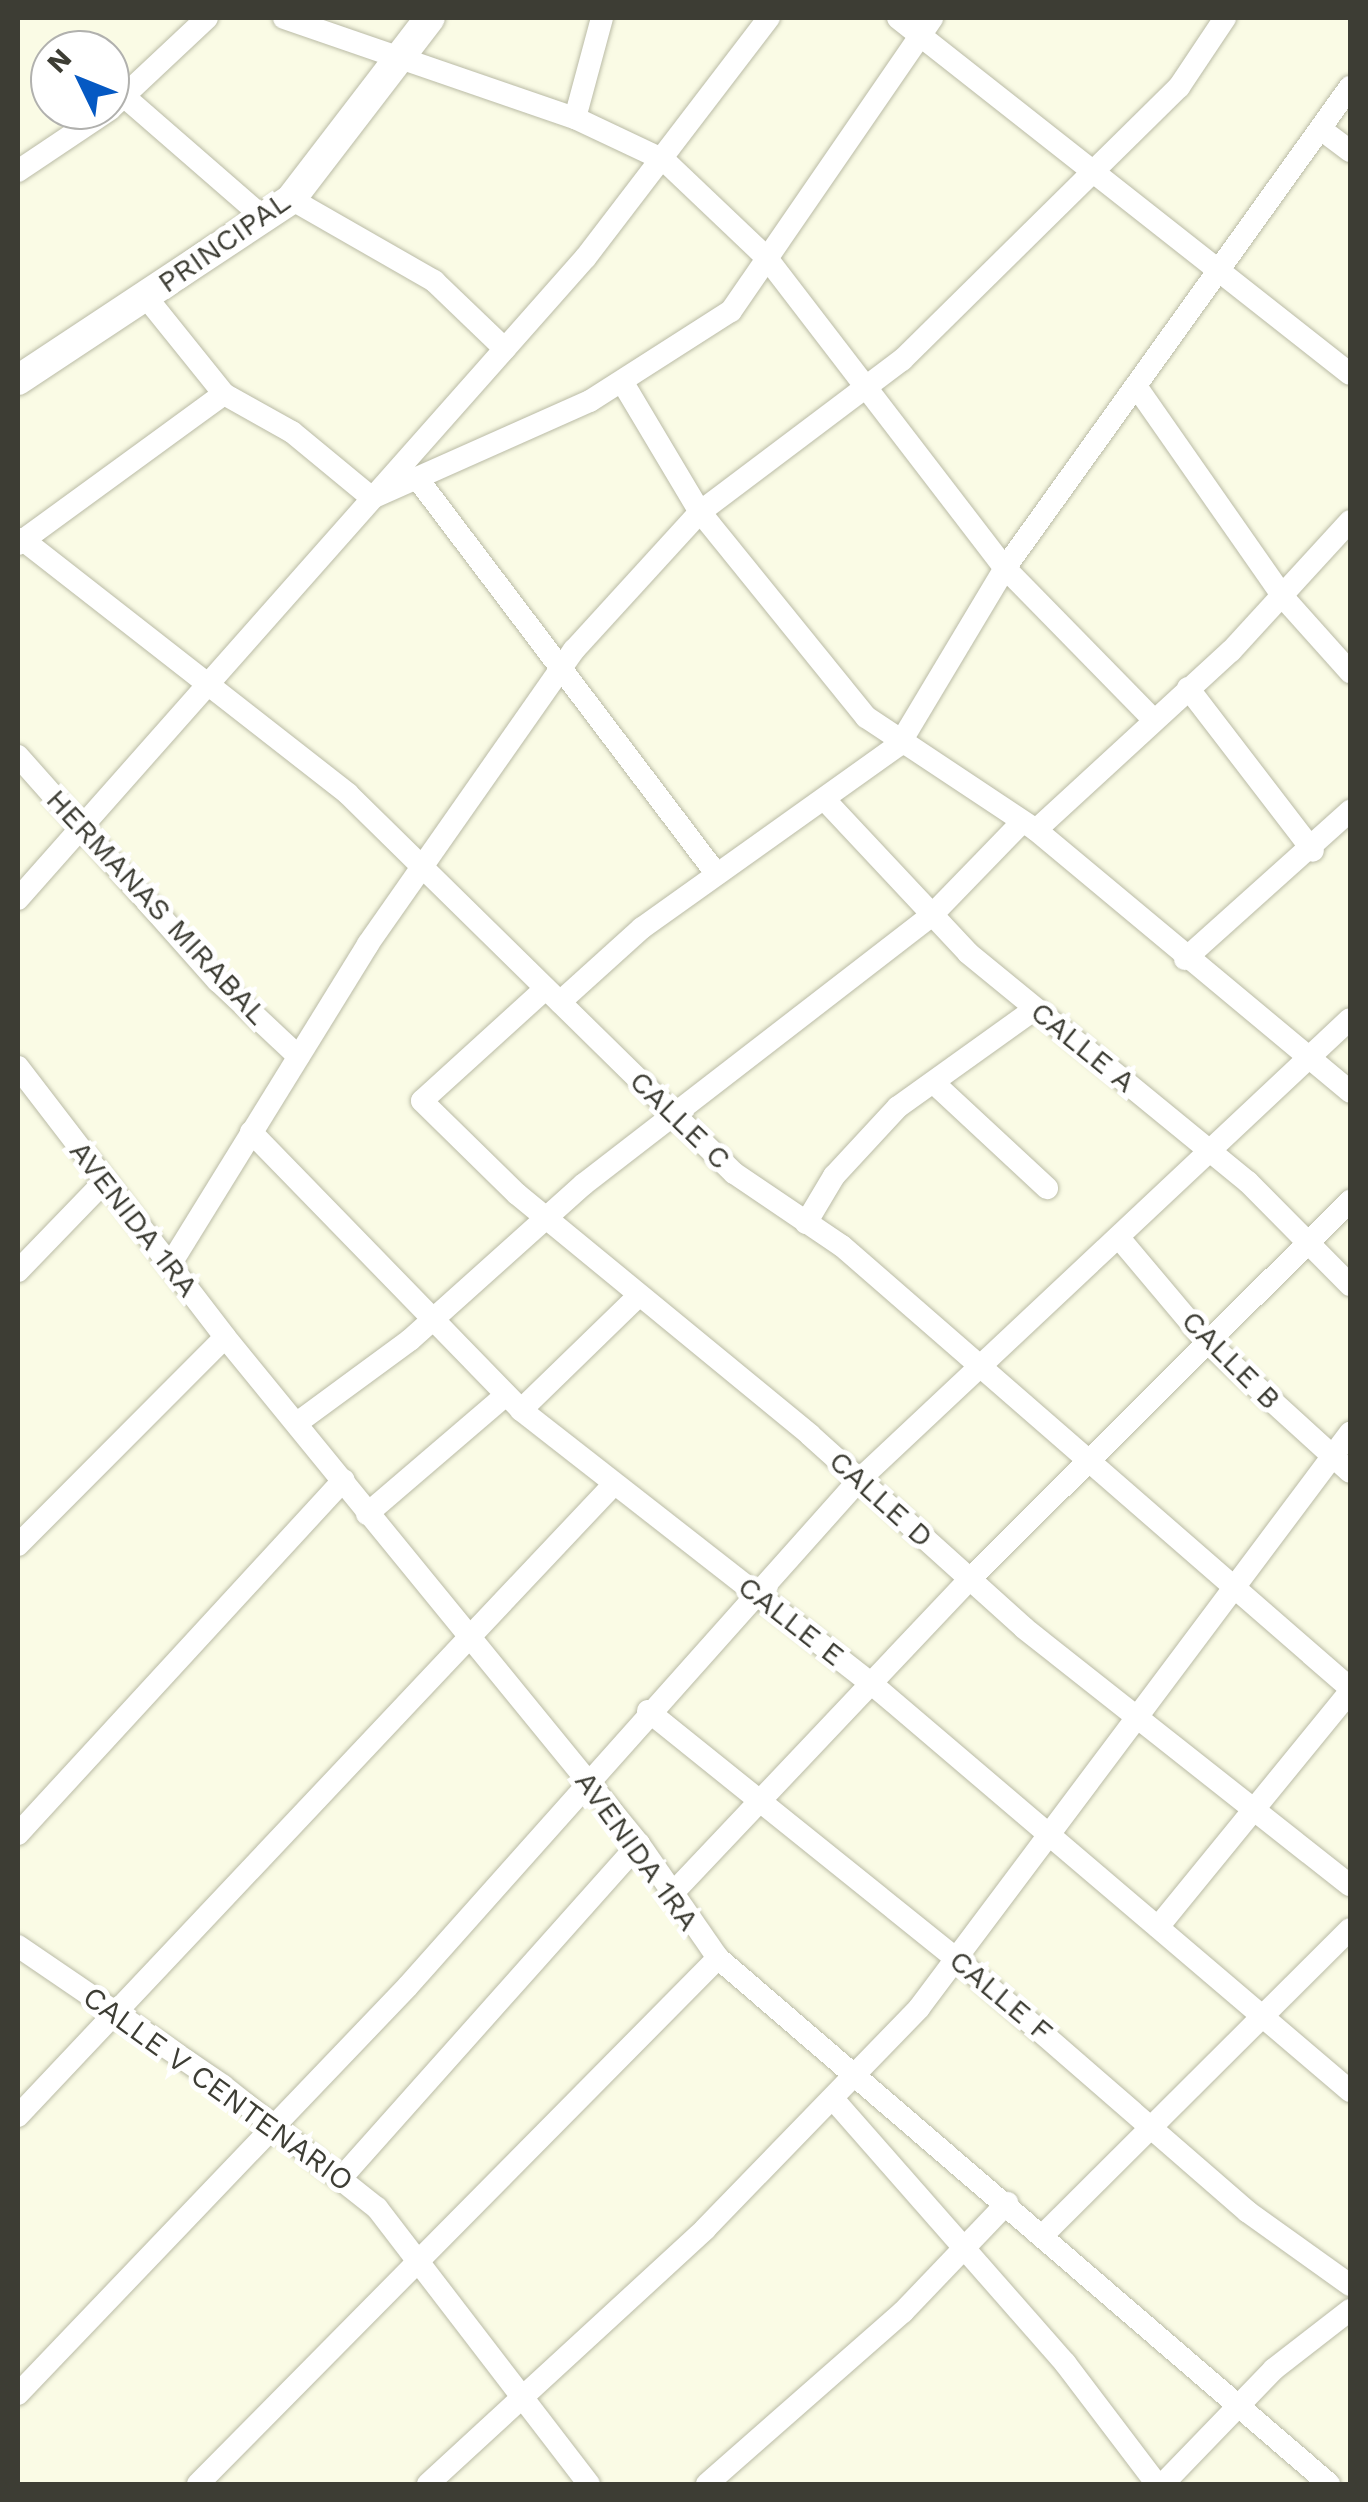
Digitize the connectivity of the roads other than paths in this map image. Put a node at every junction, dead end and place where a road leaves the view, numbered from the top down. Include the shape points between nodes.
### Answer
1 (284, 18) edge
2 (430, 18) edge
3 (602, 18) edge
4 (769, 18) edge
5 (898, 18) edge
6 (1225, 18) edge
7 (204, 19) edge
8 (928, 24) edge
9 (398, 60) junction
10 (1350, 87) edge
11 (130, 91) edge
12 (130, 117) edge
13 (575, 118) junction
14 (78, 130) edge
15 (1322, 130) junction
16 (1350, 151) edge
17 (664, 160) junction
18 (19, 168) edge
19 (1090, 170) junction
20 (291, 198) junction
21 (265, 220) junction
22 (766, 258) junction
23 (1218, 273) junction
24 (146, 296) junction
25 (504, 349) junction
26 (1350, 374) edge
27 (18, 380) edge
28 (623, 383) junction
29 (1136, 386) junction
30 (870, 391) junction
31 (224, 394) junction
32 (417, 478) junction
33 (372, 498) junction
34 (700, 512) junction
35 (1350, 521) edge
36 (20, 542) edge
37 (1004, 568) junction
38 (1283, 598) junction
39 (557, 671) junction
40 (1350, 672) edge
41 (206, 685) junction
42 (1188, 688) junction
43 (1153, 719) junction
44 (899, 745) junction
45 (18, 756) edge
46 (825, 800) junction
47 (1350, 811) edge
48 (79, 826) junction
49 (1028, 827) junction
50 (1313, 851) junction
51 (420, 865) junction
52 (716, 874) junction
53 (18, 899) edge
54 (932, 915) junction
55 (1185, 959) junction
56 (552, 995) junction
57 (1035, 1009) junction
58 (1350, 1019) edge
59 (298, 1056) junction
60 (1307, 1059) junction
61 (18, 1067) edge
62 (935, 1084) junction
63 (1350, 1092) edge
64 (676, 1117) junction
65 (251, 1132) junction
66 (1210, 1150) junction
67 (104, 1183) junction
68 (1047, 1188) dead end
69 (1350, 1201) edge
70 (546, 1218) junction
71 (806, 1223) junction
72 (1120, 1238) junction
73 (1308, 1244) junction
74 (170, 1265) junction
75 (18, 1271) edge
76 (1350, 1285) edge
77 (637, 1297) junction
78 (430, 1318) junction
79 (225, 1337) junction
80 (1205, 1340) junction
81 (976, 1366) junction
82 (513, 1402) junction
83 (298, 1423) junction
84 (1350, 1432) edge
85 (1332, 1456) junction
86 (1091, 1463) junction
87 (1350, 1472) edge
88 (344, 1480) junction
89 (858, 1480) junction
90 (612, 1486) junction
91 (367, 1514) junction
92 (18, 1544) edge
93 (971, 1578) junction
94 (1232, 1590) junction
95 (756, 1594) junction
96 (472, 1643) junction
97 (872, 1684) junction
98 (1350, 1690) edge
99 (648, 1711) junction
100 (1142, 1717) junction
101 (587, 1782) junction
102 (762, 1799) junction
103 (1262, 1811) junction
104 (18, 1834) edge
105 (1054, 1836) junction
106 (640, 1844) junction
107 (1350, 1885) edge
108 (670, 1896) junction
109 (1158, 1927) junction
110 (1350, 1929) edge
111 (18, 1946) edge
112 (718, 1958) junction
113 (958, 1960) junction
114 (1263, 2009) junction
115 (114, 2012) junction
116 (853, 2079) junction
117 (1350, 2091) edge
118 (834, 2100) junction
119 (18, 2116) edge
120 (1151, 2123) junction
121 (276, 2126) junction
122 (342, 2176) junction
123 (1007, 2203) junction
124 (1043, 2235) junction
125 (964, 2246) junction
126 (422, 2260) junction
127 (1350, 2284) edge
128 (1350, 2310) edge
129 (520, 2391) junction
130 (18, 2394) edge
131 (1238, 2408) junction
132 (720, 2480) edge
133 (198, 2484) edge
134 (428, 2484) edge
135 (588, 2484) edge
136 (1160, 2484) edge
137 (1329, 2484) edge

1 - 9 street
2 - 9 street, PRINCIPAL
3 - 13 street
4 - 17 street
5 - 8 street
6 - 19 street via 1179,87
7 - 11 street
8 - 19 street
8 - 22 street
9 - 13 street
9 - 20 street, PRINCIPAL
10 - 15 street
12 - 21 street
13 - 17 street
14 - 18 street
15 - 16 street
15 - 23 street
17 - 22 street
17 - 25 street
19 - 23 street
19 - 30 street
20 - 21 street, PRINCIPAL
20 - 25 street via 434,281
21 - 24 street, PRINCIPAL
22 - 28 street via 731,311
22 - 30 street
23 - 26 street
23 - 29 street
24 - 27 street, PRINCIPAL
24 - 31 street
25 - 33 street
28 - 32 street
28 - 34 street
29 - 37 street
29 - 38 street
30 - 34 street
30 - 37 street
31 - 33 street via 292,432
31 - 36 street
32 - 33 street
32 - 39 street
33 - 41 street
34 - 39 street
34 - 44 street via 847,697
35 - 38 street
36 - 41 street, CALLE C
37 - 43 street
37 - 44 street
38 - 40 street
38 - 42 street
39 - 51 street
39 - 52 street
41 - 48 street
41 - 51 street, CALLE C via 348,794
42 - 43 street
42 - 50 street
43 - 49 street
44 - 46 street
44 - 49 street
45 - 48 street, HERMANAS MIRABAL
46 - 52 street
46 - 54 street, CALLE A
47 - 50 street
48 - 53 street
48 - 59 street, HERMANAS MIRABAL
49 - 54 street
49 - 55 street
50 - 55 street
51 - 56 street, CALLE C
51 - 59 street
52 - 56 street
54 - 57 street, CALLE A
54 - 64 street
55 - 60 street
56 - 64 street, CALLE C
56 - 70 street, CALLE D via 422,1100
57 - 62 street
57 - 66 street, CALLE A
58 - 60 street
59 - 65 street
60 - 63 street
60 - 66 street
61 - 67 street, AVENIDA 1RA
62 - 68 street
62 - 71 street via 862,1144
64 - 70 street
64 - 71 street, CALLE C via 760,1195
65 - 74 street
65 - 78 street, CALLE E
66 - 72 street
66 - 73 street, CALLE A
67 - 74 street, AVENIDA 1RA
67 - 75 street
69 - 73 street
70 - 77 street, CALLE D
70 - 78 street
71 - 81 street, CALLE C
72 - 80 street, CALLE B
72 - 81 street
73 - 76 street, CALLE A
73 - 80 street
74 - 79 street, AVENIDA 1RA
77 - 82 street
77 - 89 street, CALLE D
78 - 82 street, CALLE E
78 - 83 street
79 - 83 street, AVENIDA 1RA
79 - 92 street
80 - 85 street, CALLE B
80 - 86 street
81 - 86 street, CALLE C
81 - 89 street
82 - 90 street, CALLE E
82 - 91 street
83 - 88 street, AVENIDA 1RA
84 - 85 street
85 - 87 street, CALLE B
85 - 94 street
86 - 93 street
86 - 94 street, CALLE C
88 - 91 street, AVENIDA 1RA
88 - 104 street
89 - 93 street, CALLE D
89 - 95 street
90 - 95 street, CALLE E
90 - 96 street
91 - 96 street, AVENIDA 1RA
93 - 97 street
93 - 100 street, CALLE D
94 - 98 street, CALLE C
94 - 100 street
95 - 97 street, CALLE E
95 - 99 street
96 - 101 street, AVENIDA 1RA
96 - 115 street
97 - 102 street
97 - 105 street, CALLE E
98 - 103 street
99 - 101 street
99 - 102 street, CALLE F
100 - 103 street, CALLE D
100 - 105 street
101 - 106 street, AVENIDA 1RA
101 - 121 street
102 - 108 street
102 - 113 street, CALLE F
103 - 107 street, CALLE D
103 - 109 street
105 - 109 street, CALLE E
105 - 113 street
106 - 108 street, AVENIDA 1RA
106 - 122 street
108 - 112 street, AVENIDA 1RA
109 - 114 street, CALLE E
110 - 114 street
111 - 115 street, CALLE V CENTENARIO
112 - 116 street, AVENIDA 1RA
112 - 126 street
113 - 116 street
113 - 120 street, CALLE F
114 - 117 street, CALLE E
114 - 120 street
115 - 119 street
115 - 121 street, CALLE V CENTENARIO
116 - 118 street
116 - 123 street, AVENIDA 1RA
118 - 125 street
118 - 129 street
120 - 124 street
120 - 127 street, CALLE F via 1248,2212
121 - 122 street, CALLE V CENTENARIO
121 - 130 street
122 - 126 street, CALLE V CENTENARIO
123 - 124 street, AVENIDA 1RA
123 - 125 street
124 - 131 street, AVENIDA 1RA
125 - 132 street
125 - 136 street
126 - 129 street, CALLE V CENTENARIO
126 - 133 street
128 - 131 street
129 - 134 street
129 - 135 street, CALLE V CENTENARIO
131 - 136 street
131 - 137 street, AVENIDA 1RA

